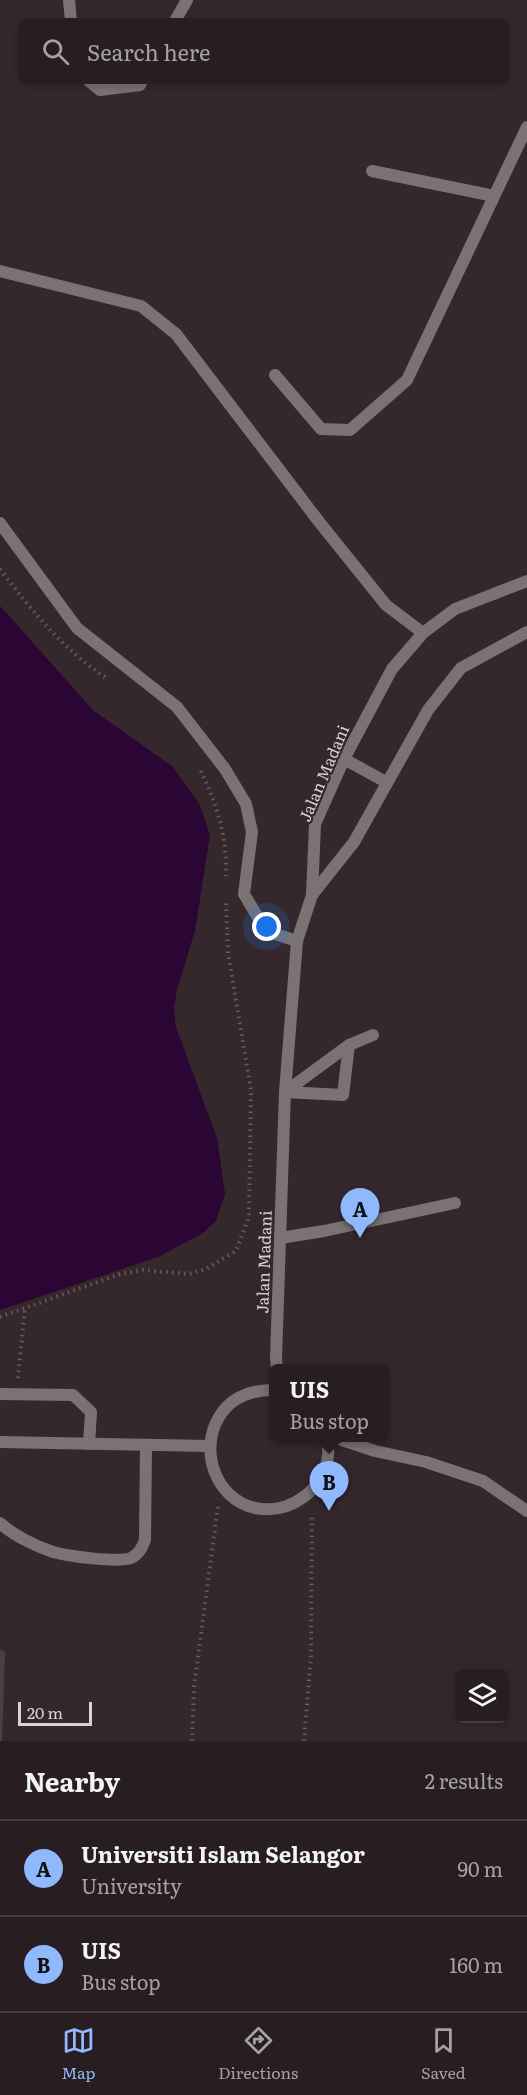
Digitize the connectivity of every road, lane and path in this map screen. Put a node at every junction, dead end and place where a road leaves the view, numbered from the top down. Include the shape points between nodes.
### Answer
1 (69, 0) edge
2 (187, 0) edge
3 (72, 18) edge
4 (177, 18) edge
5 (93, 84) edge
6 (140, 84) edge
7 (527, 127) edge
8 (372, 171) dead end
9 (494, 196) junction
10 (0, 271) edge
11 (275, 375) dead end
12 (0, 523) edge
13 (0, 569) edge
14 (527, 580) edge
15 (527, 632) edge
16 (423, 633) junction
17 (111, 680) dead end
18 (344, 759) junction
19 (200, 768) dead end
20 (386, 782) junction
21 (226, 884) dead end
22 (225, 893) dead end
23 (312, 895) junction
24 (297, 941) junction
25 (373, 1035) dead end
26 (349, 1045) junction
27 (285, 1092) junction
28 (455, 1203) dead end
29 (280, 1238) junction
30 (25, 1309) junction
31 (0, 1317) edge
32 (277, 1364) edge
33 (269, 1390) edge
34 (0, 1394) edge
35 (17, 1394) junction
36 (327, 1442) edge
37 (350, 1442) edge
38 (0, 1443) edge
39 (89, 1444) junction
40 (146, 1445) junction
41 (209, 1446) junction
42 (221, 1485) junction
43 (312, 1492) junction
44 (527, 1511) edge
45 (0, 1523) edge
46 (192, 1741) edge
47 (304, 1741) edge

1 - 3 street
2 - 4 street
5 - 6 street via 100,90
7 - 9 street
8 - 9 street
9 - 11 street via 406,380 350,430 321,429
10 - 16 street via 141,306 176,334 379,596
12 - 24 street via 77,628 177,707 225,769 246,804 252,832 244,894 266,931
13 - 17 path via 63,645
14 - 16 street, Jalan Madani via 455,609
15 - 20 street via 461,668 428,710
16 - 18 street, Jalan Madani via 392,669
18 - 20 street
18 - 23 street, Jalan Madani via 315,824
19 - 21 path via 225,839
20 - 23 street via 354,842
22 - 30 path via 228,953 251,1089 249,1217 237,1251 206,1269 188,1274 143,1270 120,1274
23 - 24 street, Jalan Madani
24 - 27 street, Jalan Madani
25 - 26 street
26 - 27 street
26 - 27 street via 343,1095
27 - 29 street, Jalan Madani
28 - 29 street
29 - 32 street, Jalan Madani
30 - 31 path
30 - 35 path
33 - 41 street via 240,1396 224,1408
34 - 35 street
35 - 39 street via 74,1395 92,1412
36 - 43 street via 323,1474
37 - 44 street via 483,1481
38 - 39 street
39 - 40 street
40 - 41 street
40 - 45 street via 145,1540 132,1557 117,1561 53,1552 9,1532
41 - 42 street via 212,1466
42 - 43 street via 236,1499 255,1508 275,1509
42 - 46 path via 195,1687
43 - 47 path via 311,1656

